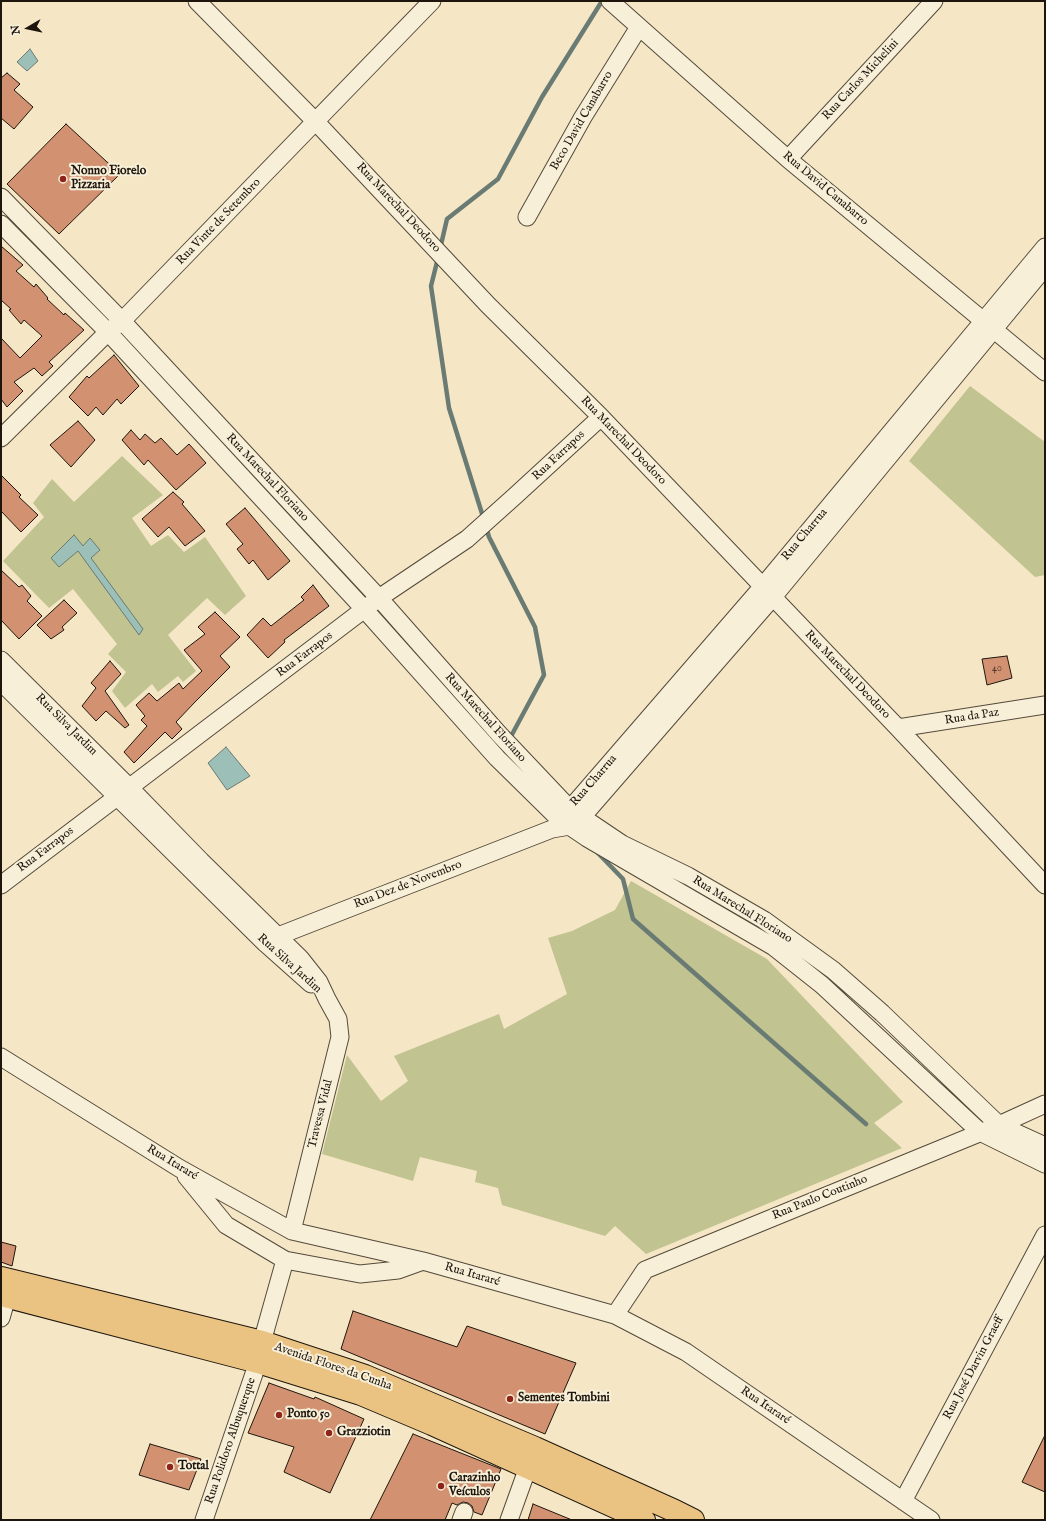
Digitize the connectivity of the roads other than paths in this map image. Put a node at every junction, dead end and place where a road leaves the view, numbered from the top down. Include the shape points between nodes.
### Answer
1 (197, 1) edge
2 (432, 1) edge
3 (610, 1) edge
4 (934, 1) edge
5 (638, 27) junction
6 (316, 122) junction
7 (788, 159) junction
8 (2, 201) edge
9 (527, 217) dead end
10 (1, 224) edge
11 (1045, 247) edge
12 (1045, 267) edge
13 (122, 321) junction
14 (989, 325) junction
15 (108, 332) junction
16 (1045, 372) edge
17 (601, 417) junction
18 (1, 438) edge
19 (248, 456) junction
20 (235, 469) junction
21 (308, 522) junction
22 (295, 534) junction
23 (768, 592) junction
24 (379, 598) junction
25 (365, 610) junction
26 (5, 671) edge
27 (1045, 705) edge
28 (898, 728) junction
29 (123, 792) junction
30 (566, 820) junction
31 (1, 885) edge
32 (1045, 885) edge
33 (271, 939) junction
34 (833, 970) junction
35 (822, 985) junction
36 (328, 999) joint
37 (1, 1057) edge
38 (1045, 1104) edge
39 (999, 1125) junction
40 (980, 1132) junction
41 (1045, 1146) edge
42 (1045, 1164) edge
43 (179, 1168) junction
44 (292, 1231) junction
45 (1045, 1235) edge
46 (285, 1260) junction
47 (423, 1261) junction
48 (3, 1290) edge
49 (615, 1316) junction
50 (1, 1318) edge
51 (260, 1352) junction
52 (532, 1458) junction
53 (903, 1501) junction
54 (680, 1517) edge
55 (204, 1520) edge
56 (509, 1520) edge
57 (644, 1520) edge
58 (931, 1520) edge

1 - 6 street, Rua Marechal Deodoro
2 - 6 street, Rua Vinte de Setembro
3 - 5 street, Rua David Canabarro
4 - 7 street, Rua Carlos Michelini
5 - 7 street, Rua David Canabarro
5 - 9 street, Beco David Canabarro via 583,117
6 - 13 street, Rua Vinte de Setembro
6 - 17 street, Rua Marechal Deodoro via 488,305
7 - 14 street, Rua David Canabarro
8 - 13 street, Rua Marechal Floriano
10 - 15 street, Rua Marechal Floriano
11 - 14 street, Rua Charrua
12 - 14 street, Rua Charrua
13 - 15 street, Rua Vinte de Setembro
13 - 19 street, Rua Marechal Floriano
14 - 16 street, Rua David Canabarro
14 - 23 street, Rua Charrua
15 - 18 street, Rua Vinte de Setembro
15 - 20 street, Rua Marechal Floriano
17 - 23 street, Rua Marechal Deodoro
17 - 24 street, Rua Farrapos via 466,539
19 - 20 street
19 - 21 street, Rua Marechal Floriano
20 - 22 street, Rua Marechal Floriano
21 - 22 street
21 - 24 street, Rua Marechal Floriano
22 - 25 street, Rua Marechal Floriano
23 - 28 street, Rua Marechal Deodoro
23 - 30 street, Rua Charrua
24 - 25 street, Rua Farrapos
24 - 30 street, Rua Marechal Floriano via 499,734
25 - 29 street, Rua Farrapos
25 - 30 street, Rua Marechal Floriano via 497,758 523,785
26 - 29 street, Rua Silva Jardim
27 - 28 street, Rua da Paz
28 - 32 street, Rua Marechal Deodoro
29 - 31 street, Rua Farrapos
29 - 33 street, Rua Silva Jardim
30 - 33 street, Rua Dez de Novembro
30 - 34 street, Rua Marechal Floriano via 688,876 764,920
30 - 35 street, Rua Marechal Floriano via 593,842 774,948
33 - 36 street, Rua Silva Jardim
34 - 35 street
34 - 39 street, Rua Marechal Floriano via 882,1013
35 - 40 street, Rua Marechal Floriano
36 - 44 street, Travessa Vidal via 338,1019 340,1037
37 - 43 street, Rua Itararé
38 - 39 street, Rua Paulo Coutinho
39 - 40 street, Rua Paulo Coutinho
39 - 41 street, Rua Marechal Floriano
40 - 42 street, Rua Marechal Floriano
40 - 49 street, Rua Paulo Coutinho via 645,1270
43 - 44 street, Rua Itararé
43 - 46 street via 226,1225
44 - 47 street, Rua Itararé
45 - 53 street, Rua José Darvin Graeff
46 - 47 street via 360,1274 398,1270
46 - 51 street
47 - 49 street, Rua Itararé
48 - 50 street
48 - 51 main road, Avenida Flores da Cunha
49 - 53 street, Rua Itararé via 686,1352
51 - 52 main road, Avenida Flores da Cunha via 360,1394
51 - 55 street, Rua Polidoro Albuquerque
52 - 54 main road, Avenida Flores da Cunha
52 - 56 street
52 - 57 main road, Avenida Flores da Cunha
53 - 58 street, Rua Itararé

